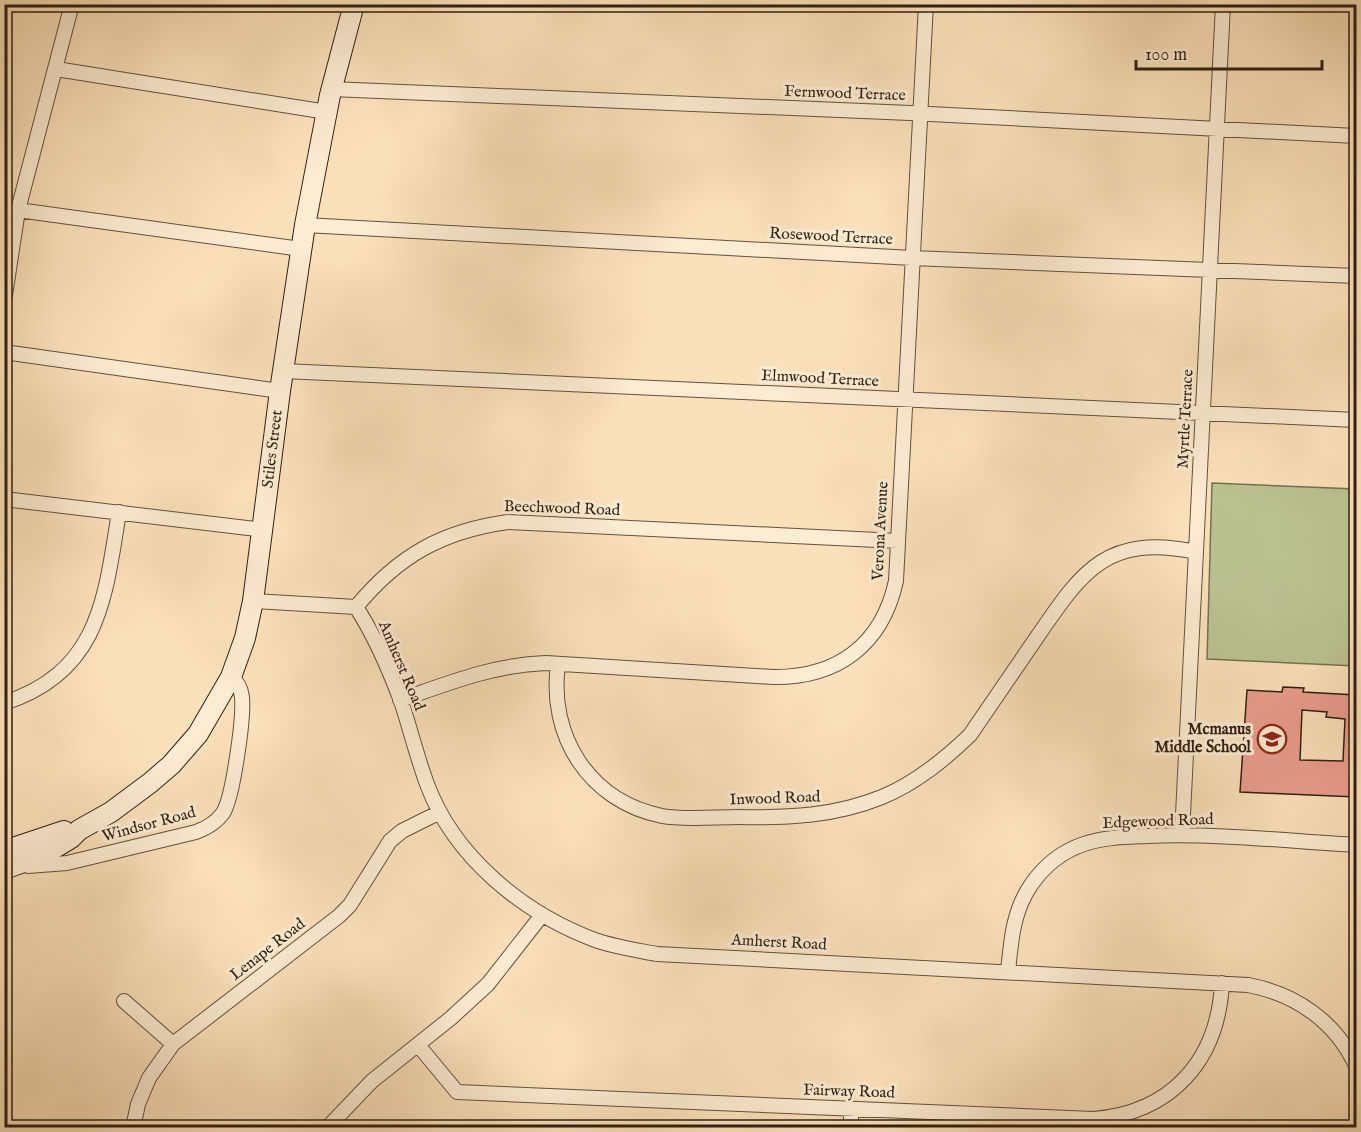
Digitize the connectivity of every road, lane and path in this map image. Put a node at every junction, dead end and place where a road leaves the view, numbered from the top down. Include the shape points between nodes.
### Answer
1 (72, 4) edge
2 (354, 4) edge
3 (926, 4) edge
4 (1222, 4) edge
5 (56, 69) junction
6 (332, 90) junction
7 (327, 112) junction
8 (920, 113) junction
9 (1216, 129) junction
10 (1356, 136) edge
11 (18, 210) junction
12 (305, 225) junction
13 (301, 249) junction
14 (912, 258) junction
15 (1209, 270) junction
16 (1356, 276) edge
17 (4, 302) edge
18 (4, 352) edge
19 (283, 371) junction
20 (280, 391) junction
21 (905, 400) junction
22 (1203, 413) junction
23 (1356, 420) edge
24 (4, 499) edge
25 (119, 512) junction
26 (264, 530) junction
27 (897, 542) junction
28 (1196, 552) junction
29 (253, 601) junction
30 (356, 607) junction
31 (558, 664) junction
32 (231, 677) junction
33 (400, 700) junction
34 (4, 703) edge
35 (440, 812) junction
36 (1182, 835) junction
37 (1356, 845) edge
38 (6, 862) edge
39 (542, 915) junction
40 (1008, 972) junction
41 (1222, 983) junction
42 (124, 1001) dead end
43 (174, 1044) junction
44 (418, 1045) junction
45 (1356, 1066) edge
46 (851, 1109) junction
47 (133, 1128) edge
48 (327, 1128) edge
49 (851, 1128) edge

1 - 5 street
2 - 6 main road, Stiles Street
3 - 8 street, Verona Avenue
4 - 9 street, Myrtle Terrace
5 - 7 street
5 - 11 street
6 - 7 main road, Stiles Street
6 - 8 street, Fernwood Terrace
7 - 12 main road, Stiles Street
8 - 9 street, Fernwood Terrace
8 - 14 street, Verona Avenue
9 - 10 street, Fernwood Terrace
9 - 15 street, Myrtle Terrace
11 - 13 street
11 - 17 street
12 - 13 main road, Stiles Street
12 - 14 street, Rosewood Terrace
13 - 19 main road, Stiles Street
14 - 15 street, Rosewood Terrace
14 - 21 street, Verona Avenue
15 - 16 street, Rosewood Terrace
15 - 22 street, Myrtle Terrace
18 - 20 street
19 - 20 main road, Stiles Street
19 - 21 street, Elmwood Terrace
20 - 26 main road, Stiles Street
21 - 22 street, Elmwood Terrace
21 - 27 street, Verona Avenue
22 - 23 street, Elmwood Terrace
22 - 28 street, Myrtle Terrace
24 - 25 street
25 - 26 street
25 - 34 street via 104,599 85,643 54,678
26 - 29 main road, Stiles Street
27 - 30 street, Beechwood Road via 508,522 464,530 424,548 387,573
27 - 31 street, Verona Avenue via 893,592 879,625 856,652 825,670 772,677
28 - 31 street, Inwood Road via 1144,547 1122,552 1091,569 1067,593 970,735 951,753 907,785 831,813 780,818 664,816 624,802 591,777 568,743 557,704
28 - 36 street, Myrtle Terrace
29 - 30 street
29 - 32 main road, Stiles Street
30 - 33 street, Amherst Road via 370,629
31 - 33 street, Verona Avenue via 518,664 483,671
32 - 38 main road, Stiles Street via 198,734 171,765 131,799 79,830 67,830
32 - 38 street, Windsor Road via 239,686 242,706 232,787 218,819 196,832 67,863
33 - 35 street, Amherst Road via 427,785
35 - 39 street, Amherst Road via 468,852 495,881
35 - 43 street, Lenape Road via 390,841 339,916
36 - 37 street, Edgewood Road
36 - 40 street, Edgewood Road via 1095,841 1054,860 1037,876 1019,905
39 - 40 street, Amherst Road via 597,941 657,954
39 - 44 street via 488,984
40 - 41 street, Amherst Road
41 - 45 street, Amherst Road via 1263,988 1304,1005 1337,1035
41 - 46 street, Fairway Road via 1214,1031 1202,1057 1164,1097 1139,1110 1093,1119
42 - 43 street
43 - 47 street, Lenape Road via 149,1078
44 - 46 street, Fairway Road via 456,1092
44 - 48 street via 372,1081
46 - 49 street

